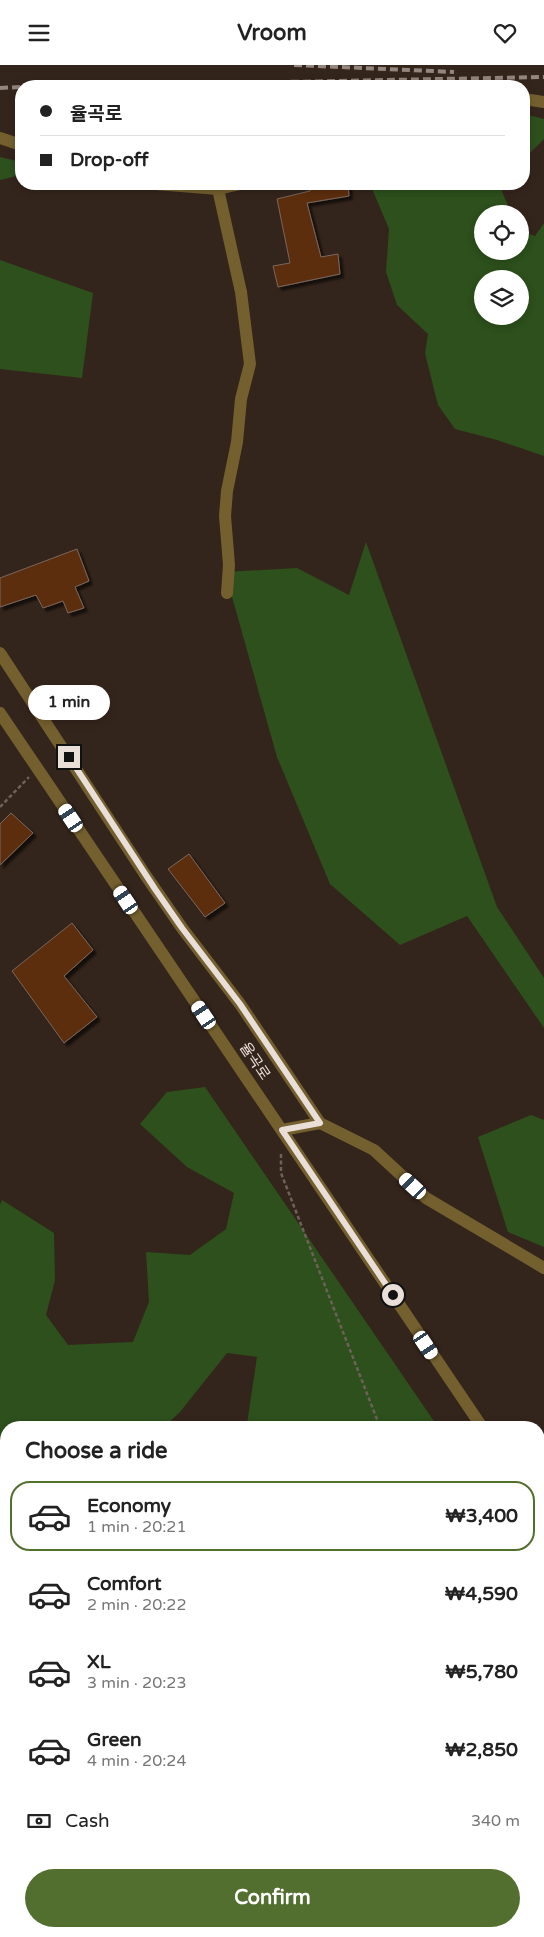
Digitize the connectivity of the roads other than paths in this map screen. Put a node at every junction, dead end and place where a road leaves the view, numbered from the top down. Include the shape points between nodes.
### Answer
1 (530, 100) edge
2 (544, 102) edge
3 (0, 137) edge
4 (15, 143) edge
5 (218, 190) edge
6 (228, 593) dead end
7 (0, 653) edge
8 (0, 713) edge
9 (320, 1123) junction
10 (282, 1130) junction
11 (544, 1269) edge
12 (478, 1421) edge

1 - 2 street
3 - 4 street
5 - 6 street via 241,292 250,365 241,399 237,442 227,491
7 - 9 street via 146,876 240,1004
8 - 10 street, 율곡로
9 - 10 street
9 - 11 street via 374,1150 426,1198
10 - 12 street, 율곡로

